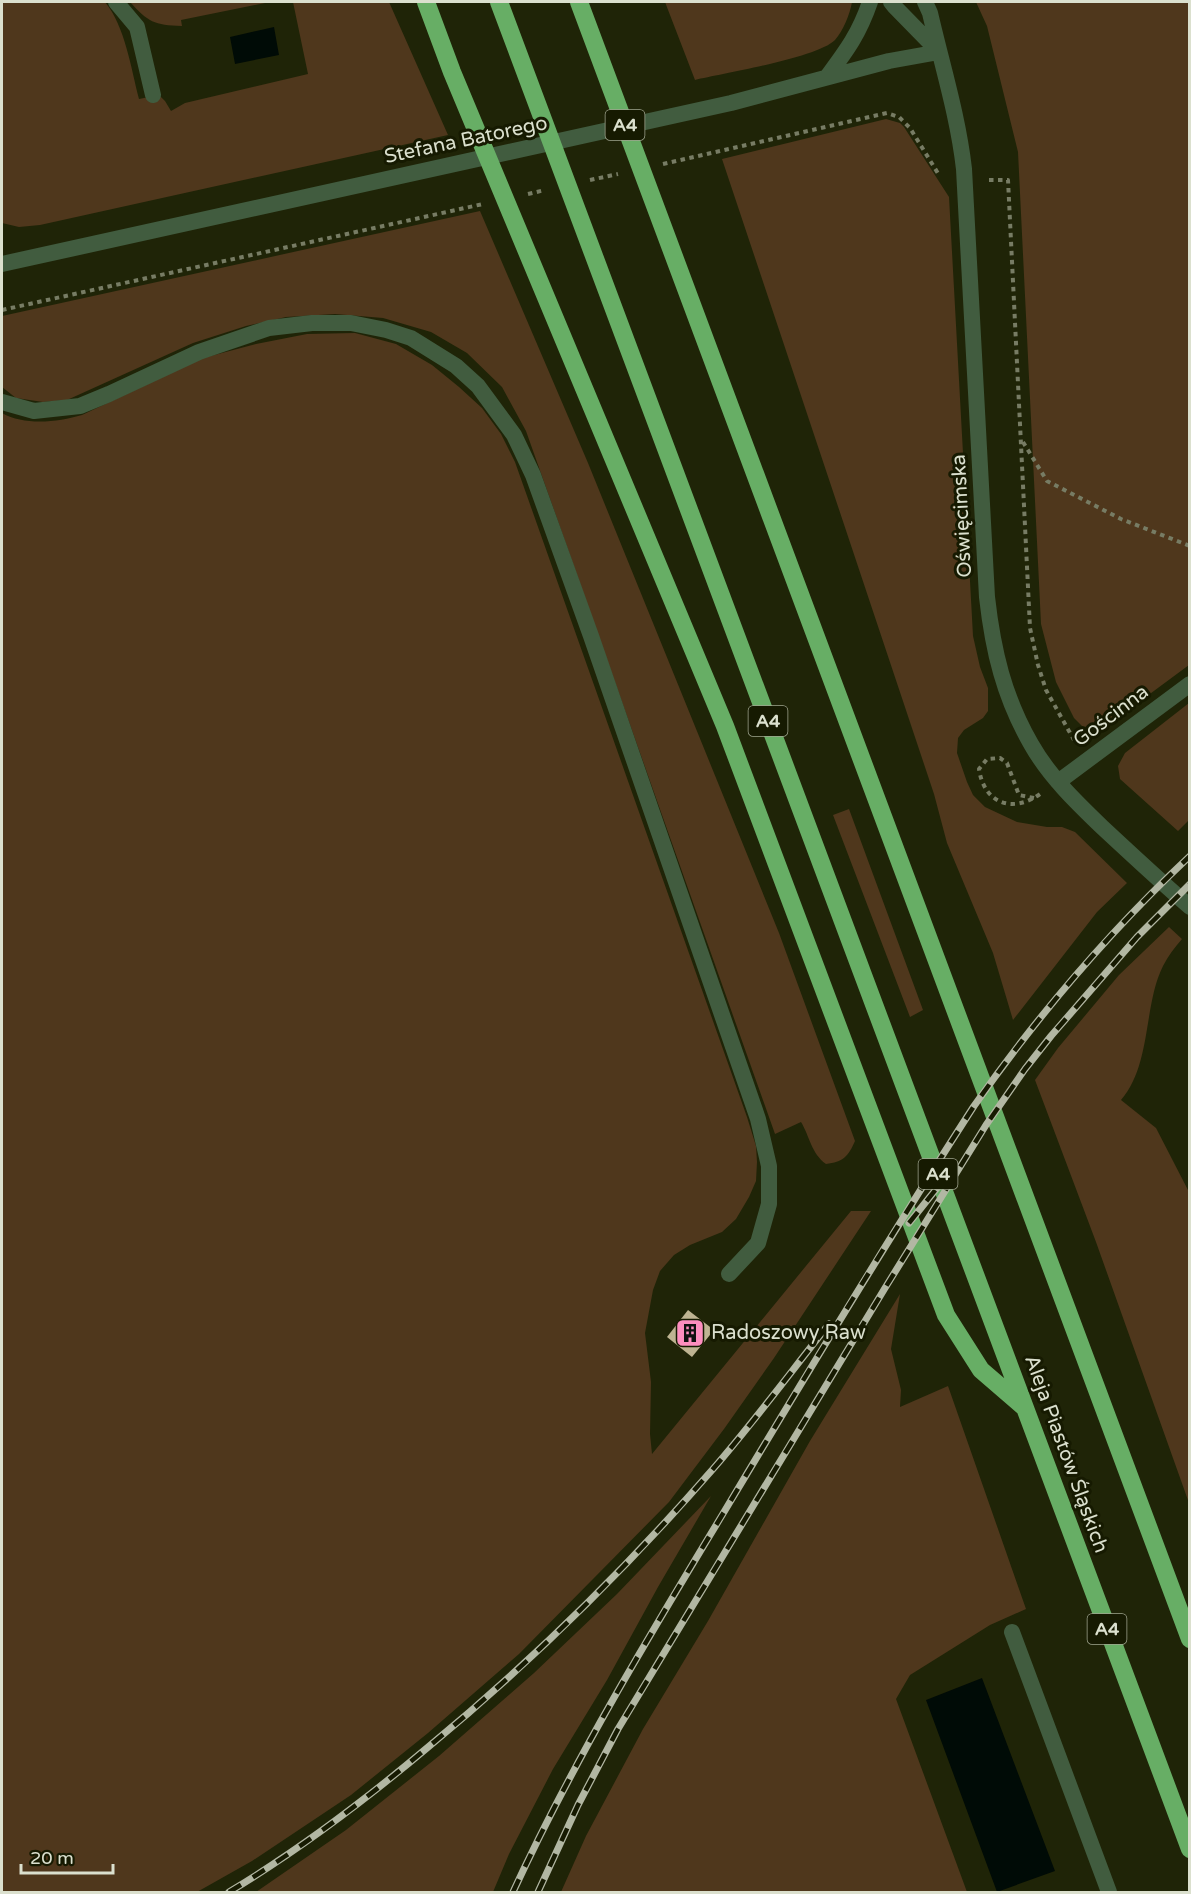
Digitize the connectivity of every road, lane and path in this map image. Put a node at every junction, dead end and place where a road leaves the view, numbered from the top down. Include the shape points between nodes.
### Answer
1 (116, 2) edge
2 (426, 2) edge
3 (498, 2) edge
4 (579, 2) edge
5 (870, 2) edge
6 (891, 2) edge
7 (925, 2) edge
8 (939, 52) junction
9 (827, 77) junction
10 (153, 95) dead end
11 (982, 180) dead end
12 (2, 264) edge
13 (2, 402) edge
14 (1021, 440) junction
15 (1190, 546) edge
16 (1190, 684) edge
17 (1086, 762) junction
18 (1058, 782) junction
19 (1034, 798) junction
20 (1190, 907) edge
21 (729, 1274) dead end
22 (1025, 1408) junction
23 (1012, 1632) dead end
24 (1190, 1639) edge
25 (1190, 1849) edge
26 (1109, 1893) edge

1 - 10 street via 137,27
2 - 22 highway via 725,726 946,1315 981,1370
3 - 22 highway, Aleja Piastów Śląskich / A4
4 - 24 highway, A4
5 - 9 street via 854,40
6 - 8 street
7 - 8 street, Oświęcimska
8 - 9 street, Stefana Batorego
8 - 18 street, Oświęcimska via 958,124 964,169 992,638 1000,674 1019,722
9 - 12 street, Stefana Batorego via 731,103
11 - 14 path via 1008,180
13 - 21 street via 34,411 80,406 199,352 269,328 312,323 351,323 411,338 456,366 478,386 513,435 532,475 758,1119 769,1166 769,1204 758,1243
14 - 15 path via 1047,482 1121,519
14 - 17 path via 1030,628 1046,690
16 - 17 street, Gościnna
17 - 18 street, Gościnna
18 - 19 path
18 - 20 street, Oświęcimska
19 - 19 path via 1004,804 980,781 979,769 987,759 1000,758 1007,763 1019,795
22 - 25 highway, Aleja Piastów Śląskich / A4
23 - 26 street

